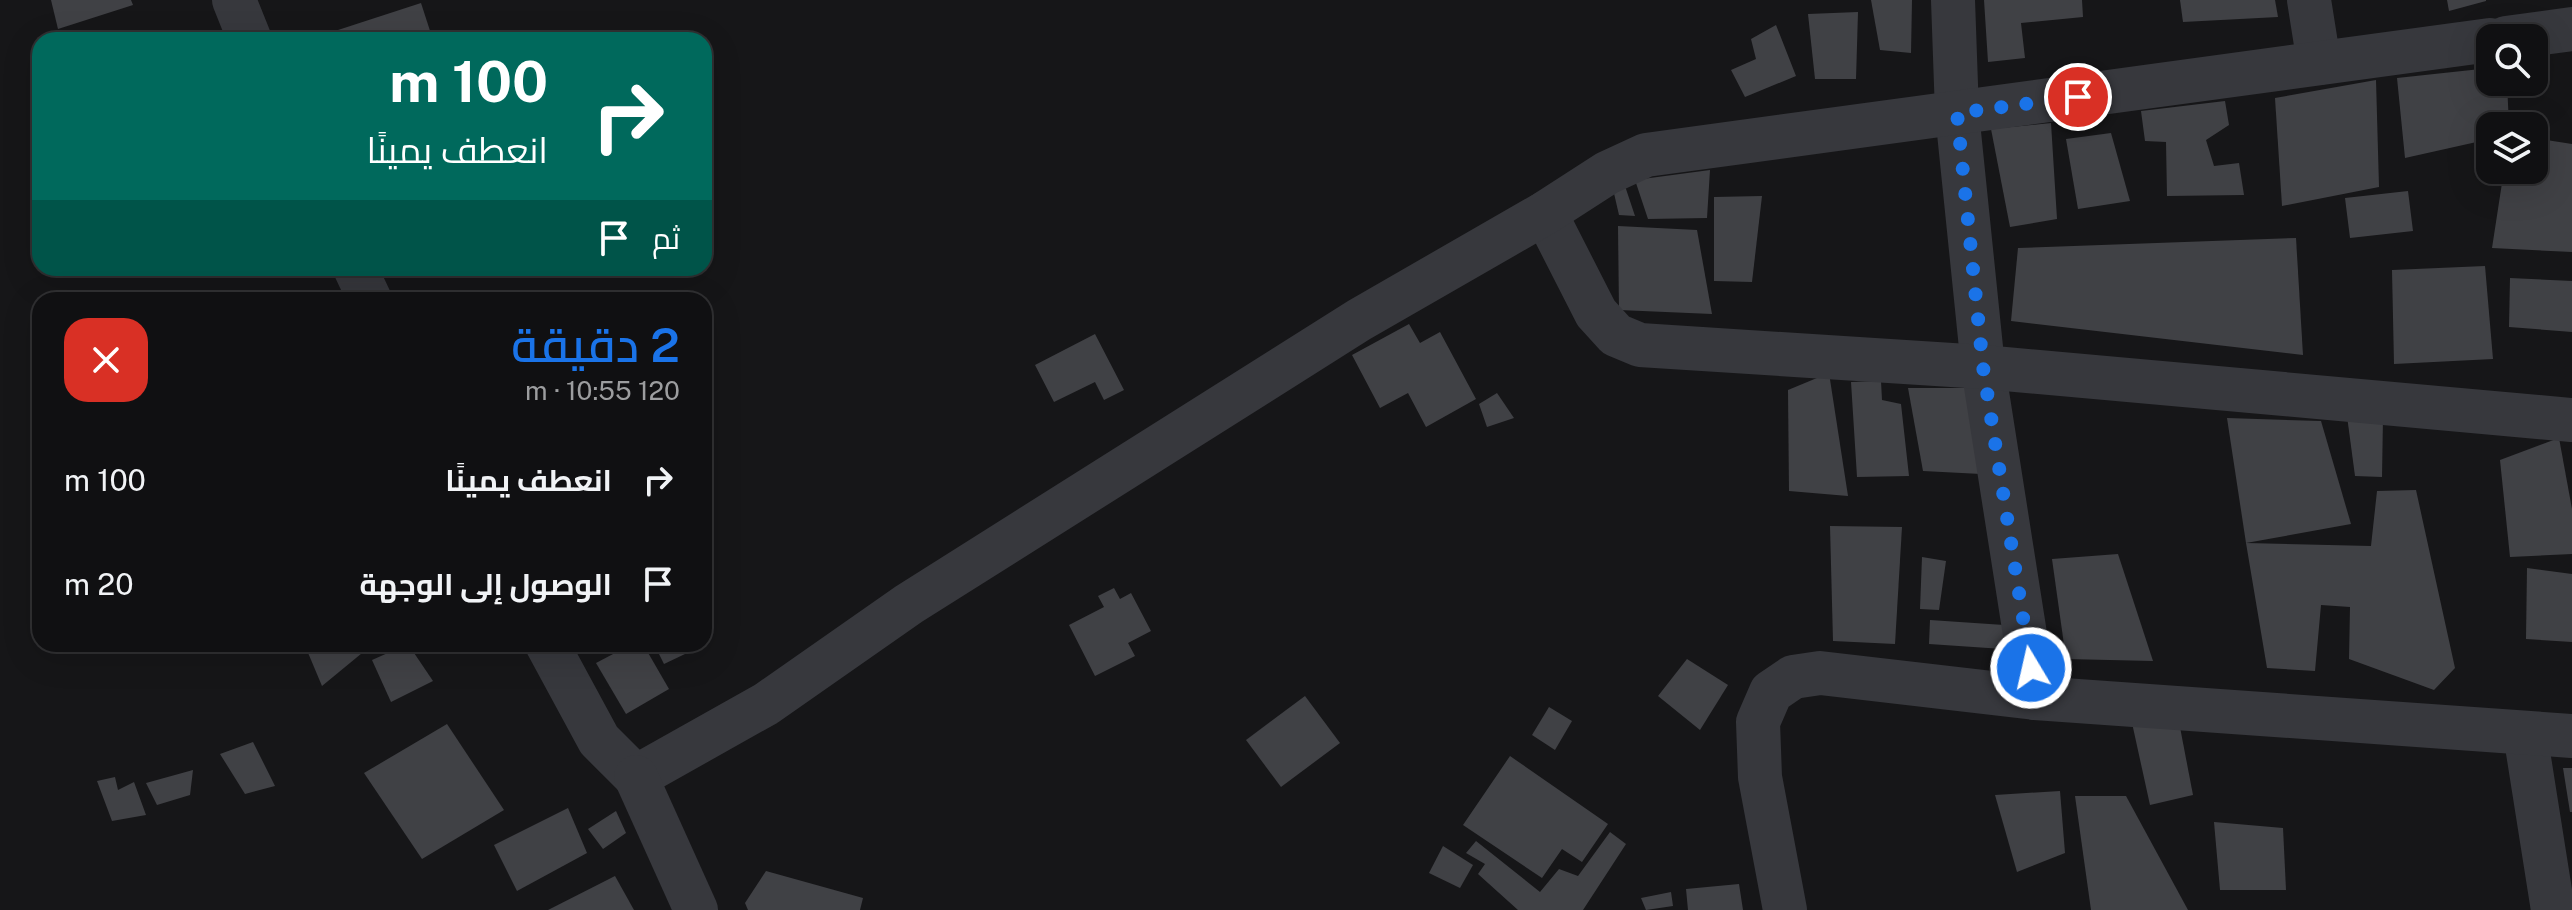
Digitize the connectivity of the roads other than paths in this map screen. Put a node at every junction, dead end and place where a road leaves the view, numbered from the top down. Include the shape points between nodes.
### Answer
1 (234, 0) edge
2 (1953, 0) edge
3 (2309, 0) edge
4 (2572, 29) edge
5 (247, 32) edge
6 (2548, 32) edge
7 (2476, 42) edge
8 (2319, 63) junction
9 (1957, 113) junction
10 (1545, 213) junction
11 (1983, 367) junction
12 (2572, 420) edge
13 (551, 652) edge
14 (2035, 698) junction
15 (2525, 733) junction
16 (2572, 736) edge
17 (636, 777) junction
18 (696, 910) edge
19 (1785, 910) edge
20 (2553, 910) edge

1 - 5 street
2 - 9 street
3 - 8 street
4 - 6 street
7 - 8 street
8 - 9 street
9 - 10 street via 1646,155
9 - 11 street
10 - 11 street via 1596,313 1616,335 1640,345
10 - 17 street via 1359,320 909,604 766,704
11 - 12 street
11 - 14 street
13 - 17 street via 599,740
14 - 15 street
14 - 19 street via 1820,673 1793,677 1771,692 1758,722 1760,777
15 - 16 street
15 - 20 street
17 - 18 street

